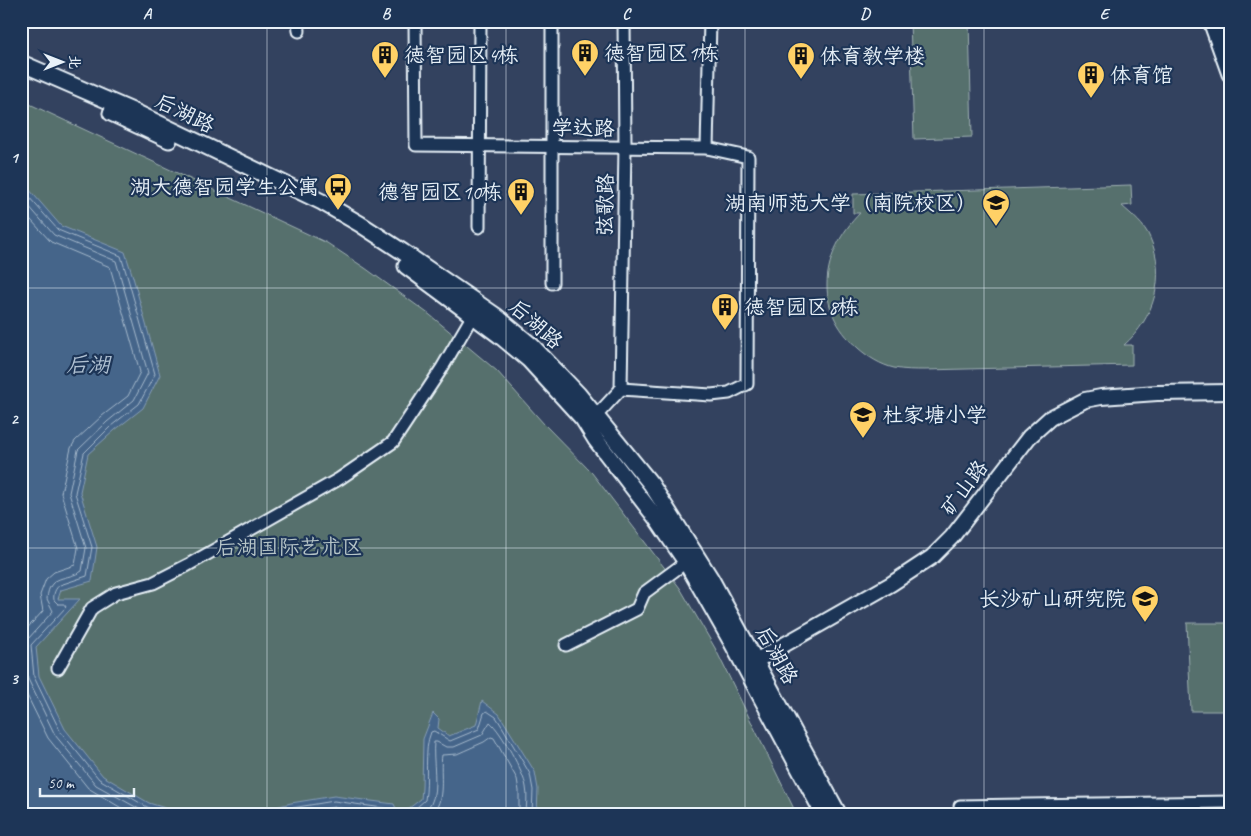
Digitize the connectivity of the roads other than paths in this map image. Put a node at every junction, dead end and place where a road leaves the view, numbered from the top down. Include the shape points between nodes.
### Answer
1 (415, 21) edge
2 (480, 21) edge
3 (552, 21) edge
4 (624, 21) edge
5 (710, 21) edge
6 (1211, 21) edge
7 (1222, 21) edge
8 (1230, 44) edge
9 (21, 62) edge
10 (21, 71) edge
11 (1230, 74) edge
12 (480, 146) junction
13 (552, 146) junction
14 (625, 147) junction
15 (707, 148) junction
16 (478, 227) dead end
17 (552, 284) dead end
18 (473, 315) junction
19 (621, 389) junction
20 (1230, 392) edge
21 (1230, 398) edge
22 (596, 416) junction
23 (686, 562) junction
24 (566, 645) dead end
25 (58, 668) dead end
26 (753, 668) junction
27 (1230, 802) edge
28 (960, 806) dead end
29 (824, 815) edge
30 (839, 815) edge

1 - 12 street, 学达路 via 416,145
2 - 12 street
3 - 13 street
4 - 14 street, 弦歌路
5 - 15 street
6 - 11 main road
7 - 8 main road
9 - 22 main road, 后湖路 via 139,114 322,202 360,224 503,322 532,346
10 - 18 main road, 后湖路 via 335,220
12 - 13 street, 学达路
12 - 16 street
13 - 14 street, 学达路
13 - 17 street
14 - 15 street, 学达路
14 - 19 street, 弦歌路
15 - 19 street, 学达路 via 748,157 747,384 729,394 711,395
18 - 23 main road, 后湖路 via 529,360 583,420
18 - 25 street via 394,442 339,478 188,565 153,583 116,593 92,608
19 - 22 street
20 - 26 street, 矿山路 via 1101,397 1050,418 1029,437 952,537 928,560
21 - 26 street, 矿山路 via 1112,402 1062,418 1031,445 965,534 928,569
22 - 26 main road, 后湖路 via 651,484 711,579
23 - 24 street via 644,593 636,609
23 - 26 main road, 后湖路
26 - 29 main road, 后湖路
26 - 30 main road, 后湖路
27 - 28 street

